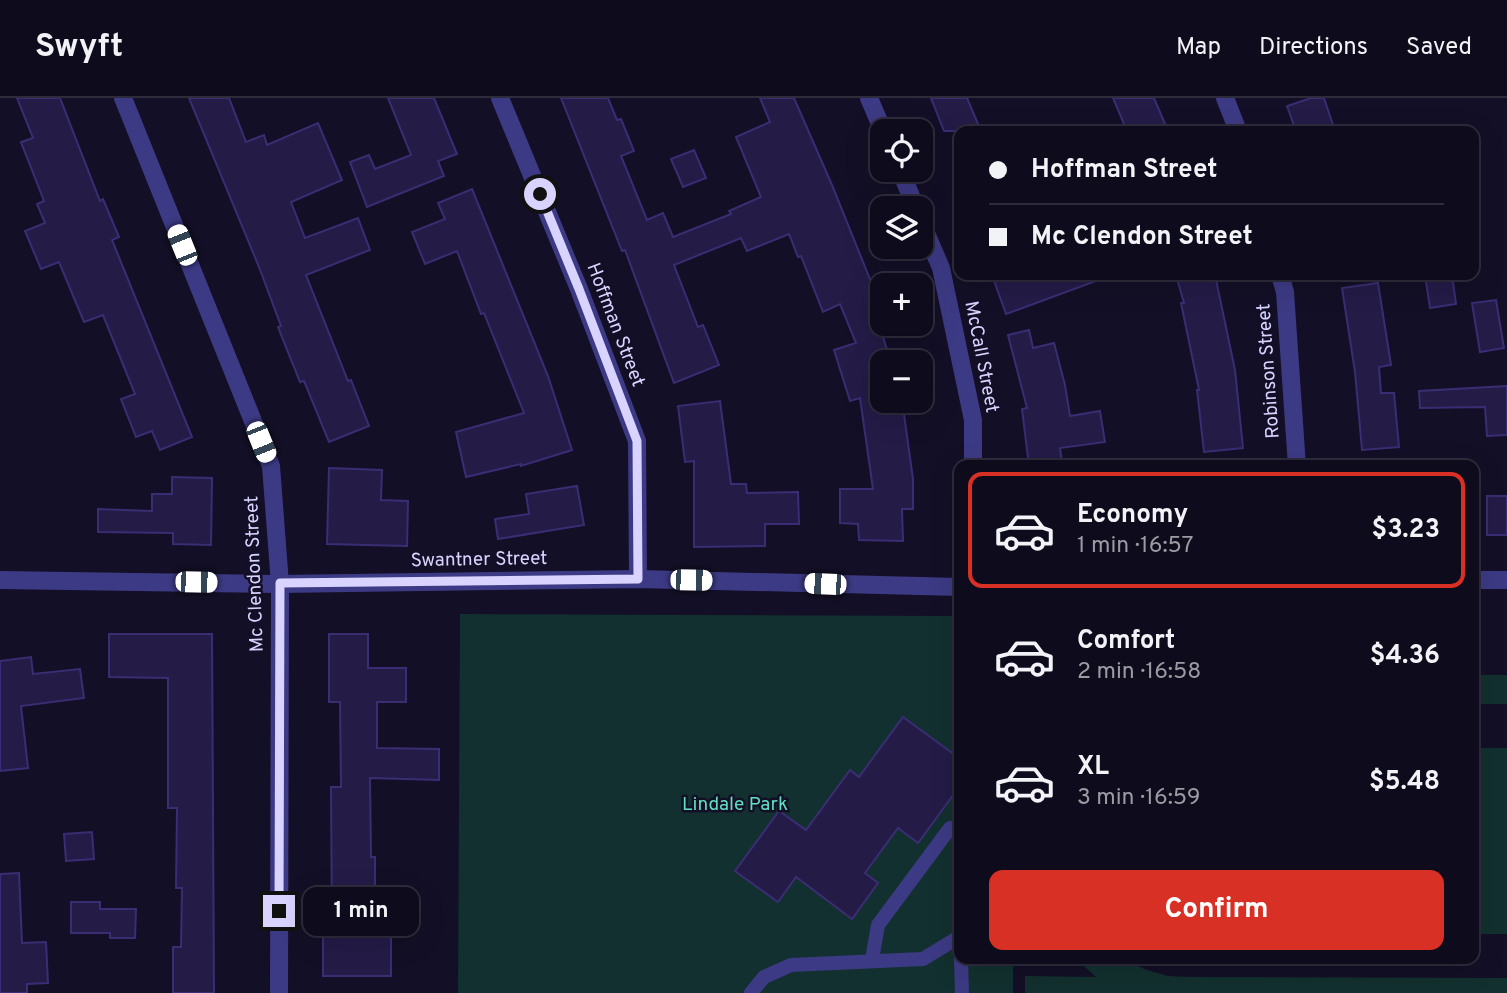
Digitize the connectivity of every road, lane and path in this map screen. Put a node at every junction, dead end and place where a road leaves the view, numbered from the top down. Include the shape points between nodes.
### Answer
1 (123, 98) edge
2 (500, 98) edge
3 (869, 98) edge
4 (1225, 98) edge
5 (878, 119) edge
6 (1236, 126) edge
7 (933, 249) edge
8 (1281, 280) edge
9 (973, 460) edge
10 (1297, 460) edge
11 (638, 579) junction
12 (0, 580) edge
13 (1479, 580) edge
14 (1507, 580) edge
15 (280, 583) junction
16 (954, 587) edge
17 (950, 828) dead end
18 (954, 945) edge
19 (872, 960) junction
20 (961, 964) edge
21 (279, 993) edge
22 (751, 993) edge
23 (962, 993) edge

1 - 15 street, Mc Clendon Street via 271,466
2 - 11 street, Hoffman Street via 637,441
3 - 5 street
4 - 6 street
7 - 9 street, McCall Street via 941,268 973,420
8 - 10 street, Robinson Street
11 - 15 street, Swantner Street
11 - 16 street, Swantner Street
12 - 15 street, Swantner Street
13 - 14 street
15 - 21 street, Mc Clendon Street
17 - 19 lane via 878,925
18 - 19 lane via 923,959
19 - 22 lane via 791,965 764,977
20 - 23 lane

